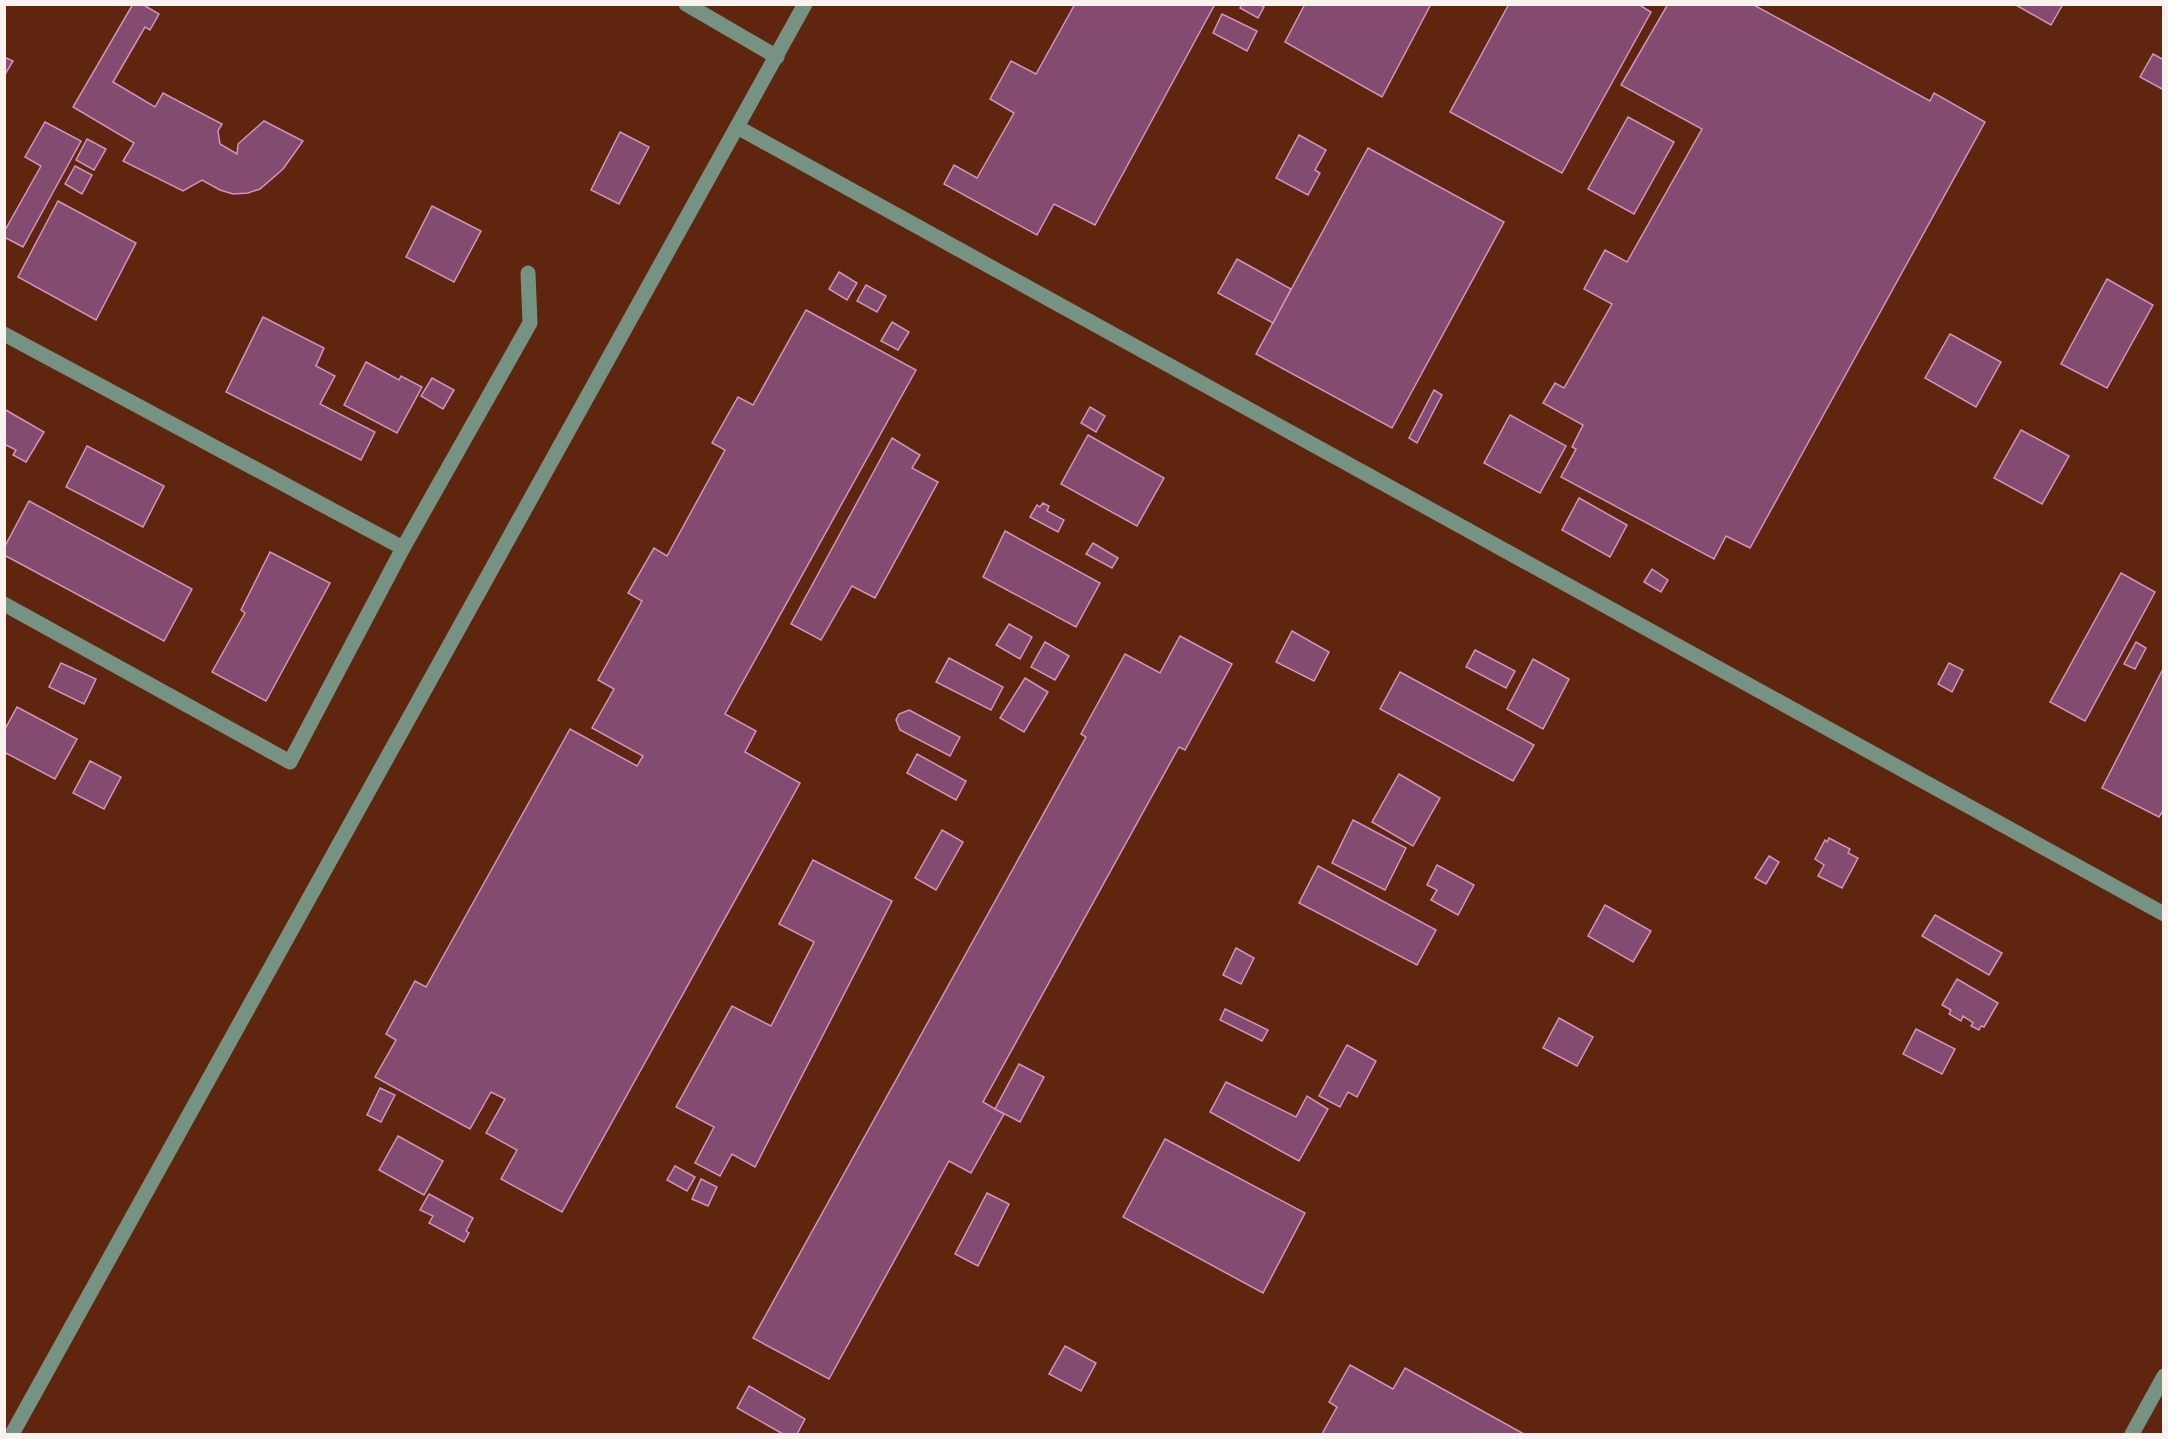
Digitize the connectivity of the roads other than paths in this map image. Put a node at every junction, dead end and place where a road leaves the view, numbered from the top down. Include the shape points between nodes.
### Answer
1 (686, 4) edge
2 (805, 4) edge
3 (777, 57) junction
4 (737, 127) junction
5 (528, 273) dead end
6 (4, 334) edge
7 (403, 548) junction
8 (4, 604) edge
9 (2163, 914) edge
10 (2163, 1376) edge
11 (12, 1434) edge
12 (2132, 1434) edge

1 - 3 lane
2 - 3 lane
3 - 4 lane
4 - 9 lane
4 - 11 lane
5 - 7 lane via 530,323
6 - 7 lane
7 - 8 lane via 290,762
10 - 12 lane

